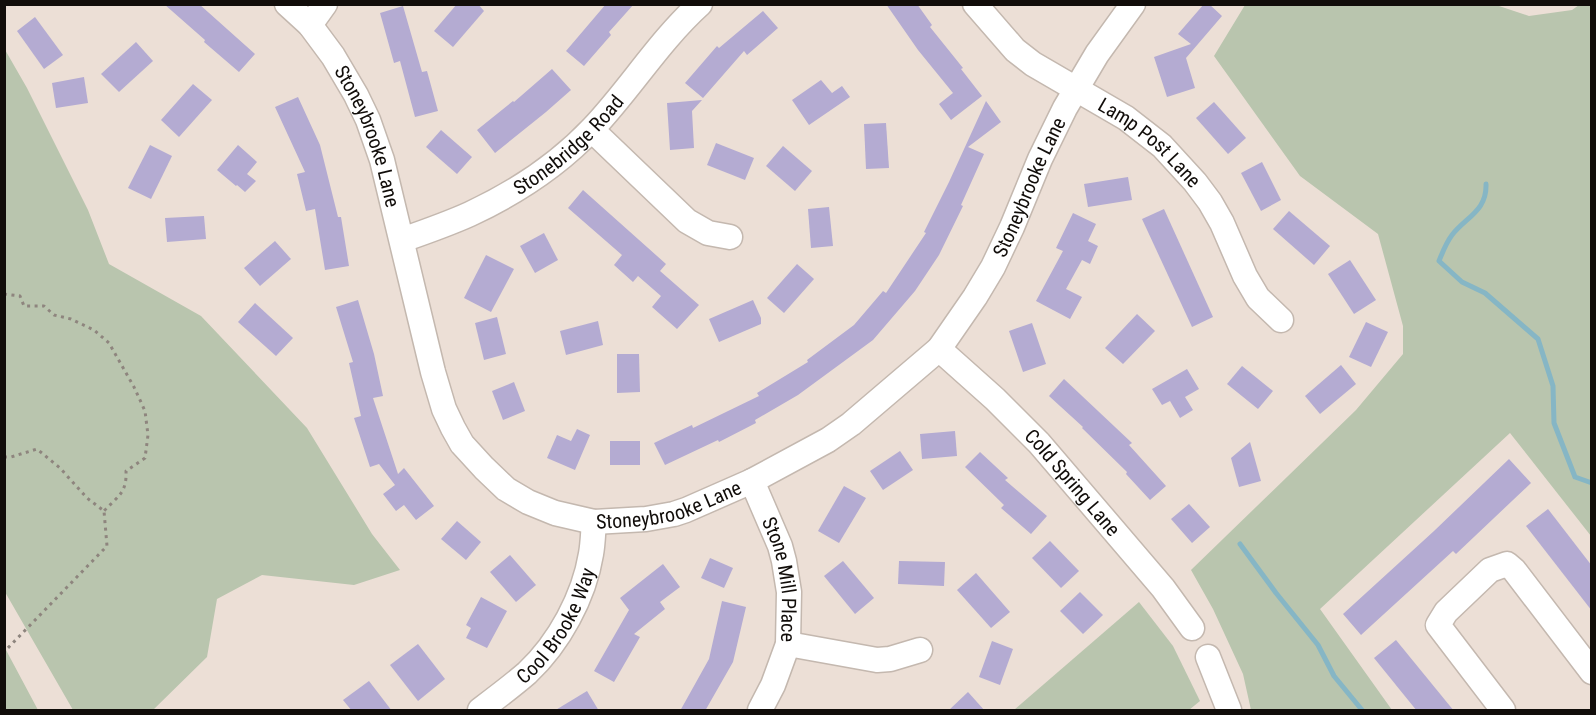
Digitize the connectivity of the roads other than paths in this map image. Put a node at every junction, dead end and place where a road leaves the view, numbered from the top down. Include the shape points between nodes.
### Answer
1 (287, 4) edge
2 (325, 4) edge
3 (700, 4) edge
4 (975, 4) edge
5 (1133, 4) edge
6 (310, 25) junction
7 (1076, 89) junction
8 (592, 130) junction
9 (730, 237) dead end
10 (402, 240) junction
11 (1281, 320) dead end
12 (939, 349) junction
13 (752, 481) junction
14 (594, 522) junction
15 (1192, 628) dead end
16 (788, 644) junction
17 (920, 650) dead end
18 (1208, 657) dead end
19 (1592, 672) edge
20 (480, 711) edge
21 (760, 711) edge
22 (1229, 711) edge
23 (1503, 711) edge

1 - 6 street, Stoneybrooke Lane
2 - 6 street
3 - 8 street, Stonebridge Road via 670,34
4 - 7 street, Lamp Post Lane via 1015,50
5 - 7 street, Stoneybrooke Lane
6 - 10 street, Stoneybrooke Lane via 333,56 368,120
7 - 11 street, Lamp Post Lane via 1146,132 1196,182 1222,224 1258,298
7 - 12 street, Stoneybrooke Lane via 1040,159 993,267
8 - 9 street via 687,221 708,233
8 - 10 street, Stonebridge Road via 538,175 498,200
10 - 14 street, Stoneybrooke Lane via 433,372 444,409 462,444 506,489 555,513
12 - 13 street, Stoneybrooke Lane via 851,424
12 - 15 street, Cold Spring Lane via 1039,443 1163,588
13 - 14 street, Stoneybrooke Lane via 674,514
13 - 16 street, Stone Mill Place via 784,561 789,592
14 - 20 street, Cool Brooke Way via 581,592 553,644 528,672
16 - 17 street via 877,660
16 - 21 street, Stone Mill Place
18 - 22 street
19 - 23 street via 1514,570 1507,564 1490,570 1446,612 1438,625

